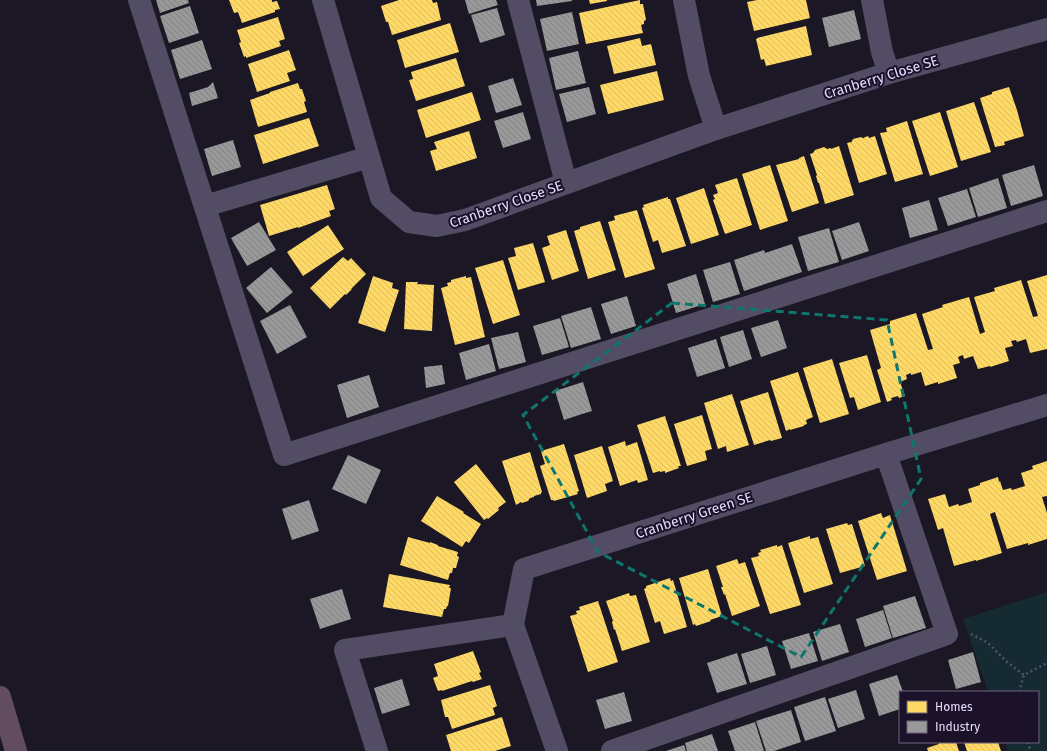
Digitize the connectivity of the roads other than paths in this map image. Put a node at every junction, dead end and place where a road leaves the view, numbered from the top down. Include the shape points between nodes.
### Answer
1 (139, 0) edge
2 (323, 0) edge
3 (518, 0) edge
4 (684, 0) edge
5 (872, 0) edge
6 (1047, 29) edge
7 (889, 73) junction
8 (716, 128) junction
9 (369, 157) junction
10 (566, 183) junction
11 (205, 206) junction
12 (1047, 211) edge
13 (1047, 405) edge
14 (886, 454) junction
15 (513, 625) junction
16 (0, 697) edge
17 (16, 751) edge
18 (377, 751) edge
19 (557, 751) edge
20 (612, 751) edge

1 - 11 street
2 - 9 street, Cranberry Close SE
3 - 10 street
4 - 8 street via 699,76
5 - 7 street via 882,52
6 - 7 street, Cranberry Close SE
7 - 8 street, Cranberry Close SE
8 - 10 street, Cranberry Close SE
9 - 10 street, Cranberry Close SE via 381,198 410,222 437,226 465,220
9 - 11 street
11 - 12 street via 284,455
13 - 14 street, Cranberry Green SE
14 - 15 street, Cranberry Green SE via 524,569
14 - 20 street via 947,634
15 - 18 street via 345,650
15 - 19 street
16 - 17 highway

